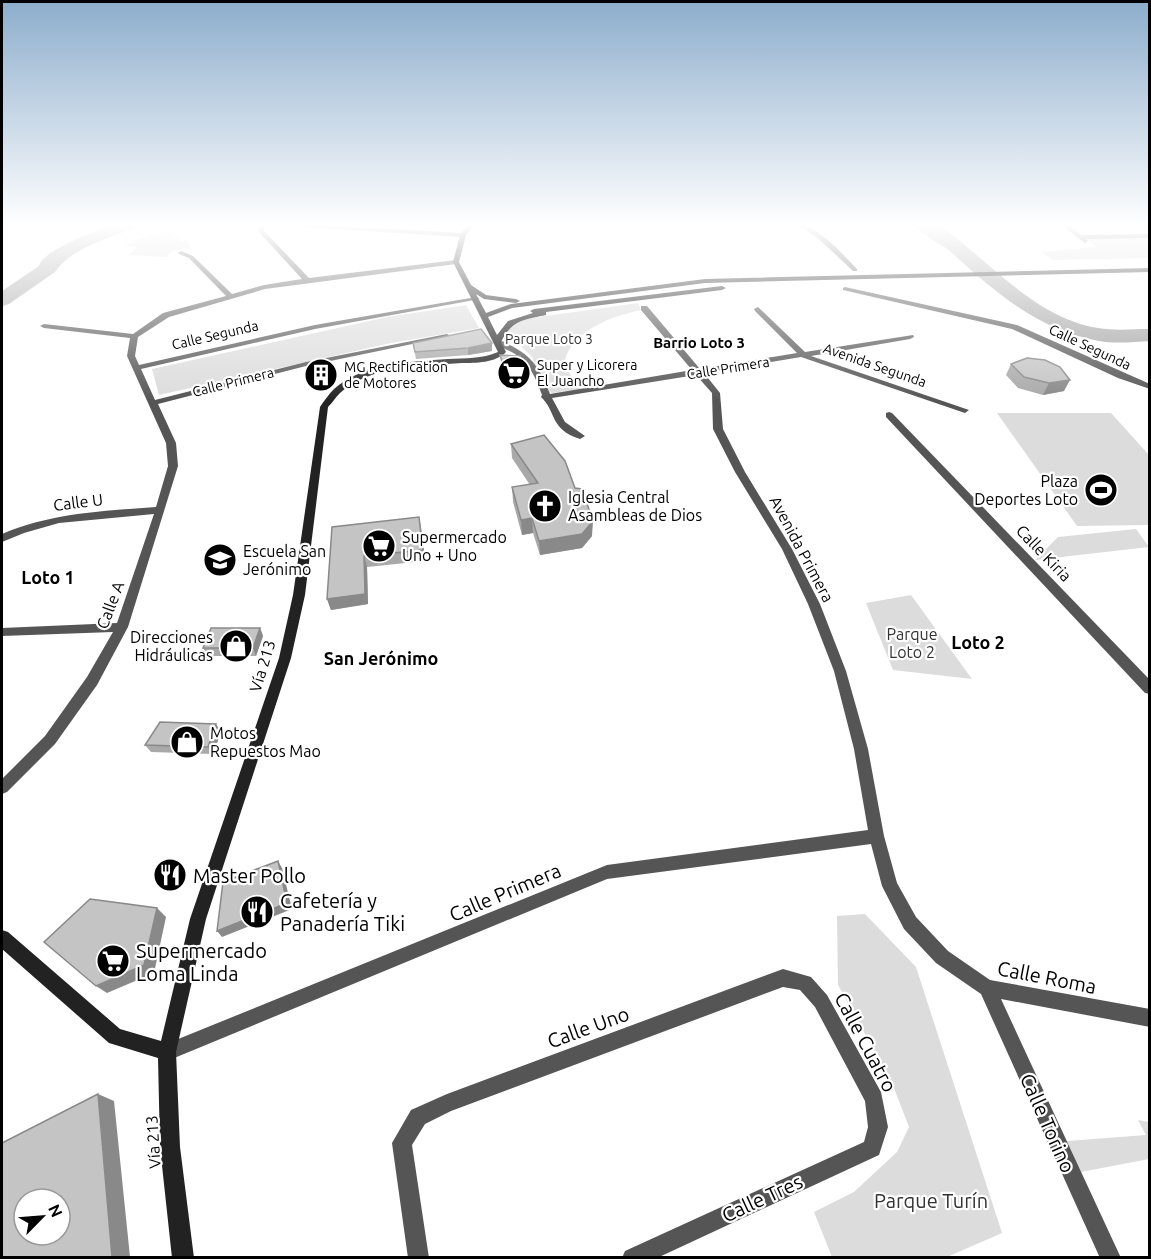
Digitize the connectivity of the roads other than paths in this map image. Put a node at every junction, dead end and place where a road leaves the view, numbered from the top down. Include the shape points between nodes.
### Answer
1 (218, 284) edge
2 (289, 284) edge
3 (467, 284) edge
4 (468, 284) edge
5 (688, 284) edge
6 (870, 284) edge
7 (845, 289) dead end
8 (230, 296) junction
9 (476, 299) junction
10 (512, 302) junction
11 (566, 303) junction
12 (644, 308) dead end
13 (758, 309) dead end
14 (487, 323) junction
15 (44, 326) dead end
16 (479, 331) edge
17 (457, 335) edge
18 (135, 336) junction
19 (910, 337) dead end
20 (497, 342) junction
21 (804, 356) junction
22 (491, 358) junction
23 (530, 361) junction
24 (137, 368) junction
25 (700, 373) junction
26 (1149, 387) edge
27 (545, 397) junction
28 (153, 403) junction
29 (965, 410) dead end
30 (889, 416) dead end
31 (580, 436) dead end
32 (160, 510) junction
33 (2, 538) edge
34 (122, 627) junction
35 (2, 632) edge
36 (1149, 689) edge
37 (2, 788) edge
38 (876, 836) junction
39 (2, 938) edge
40 (805, 983) joint
41 (987, 988) junction
42 (1149, 1018) edge
43 (167, 1052) junction
44 (878, 1127) joint
45 (183, 1257) edge
46 (419, 1257) edge
47 (632, 1257) edge
48 (1111, 1257) edge

1 - 8 street
2 - 8 street
3 - 9 main road
4 - 10 main road via 484,297
5 - 11 main road
6 - 11 main road via 710,289
7 - 26 street, Calle Segunda via 1014,327
8 - 18 street via 166,315
9 - 10 main road
9 - 14 main road
9 - 24 street, Calle Segunda via 315,327
10 - 11 main road
11 - 14 main road
11 - 20 main road via 514,319 503,328
12 - 25 street, Avenida Primera
13 - 21 street, Avenida Segunda
14 - 16 street
14 - 20 main road
15 - 18 street
17 - 28 street, Calle Primera via 306,364
18 - 24 street, Calle A via 131,356
19 - 21 street, Calle Primera
20 - 22 main road via 501,352
20 - 23 street
21 - 25 street, Calle Primera
21 - 29 street, Avenida Segunda
22 - 23 street
22 - 43 main road, Vía 213 via 381,370 339,387 324,407 299,595 285,658 198,919
23 - 27 street
24 - 28 street, Calle A
25 - 27 street, Calle Primera
25 - 38 street, Avenida Primera via 716,393 718,429 797,568 825,629 861,749
27 - 31 street via 567,430
28 - 32 street, Calle A via 171,443 173,466
30 - 36 street, Calle Kiria
32 - 33 street, Calle U via 58,520
32 - 34 street, Calle A
34 - 35 street
34 - 37 street, Calle A via 92,681 50,740
38 - 41 street, Calle Roma via 890,886 909,923 942,957
38 - 43 street, Calle Primera via 607,872
39 - 43 main road via 115,1037
40 - 44 street, Calle Cuatro via 821,1001 874,1100
40 - 46 street, Calle Uno via 783,978 418,1117 402,1143
41 - 42 street, Calle Roma
41 - 48 street, Calle Torino
43 - 45 main road, Vía 213 via 170,1147
44 - 47 street, Calle Tres via 872,1148

